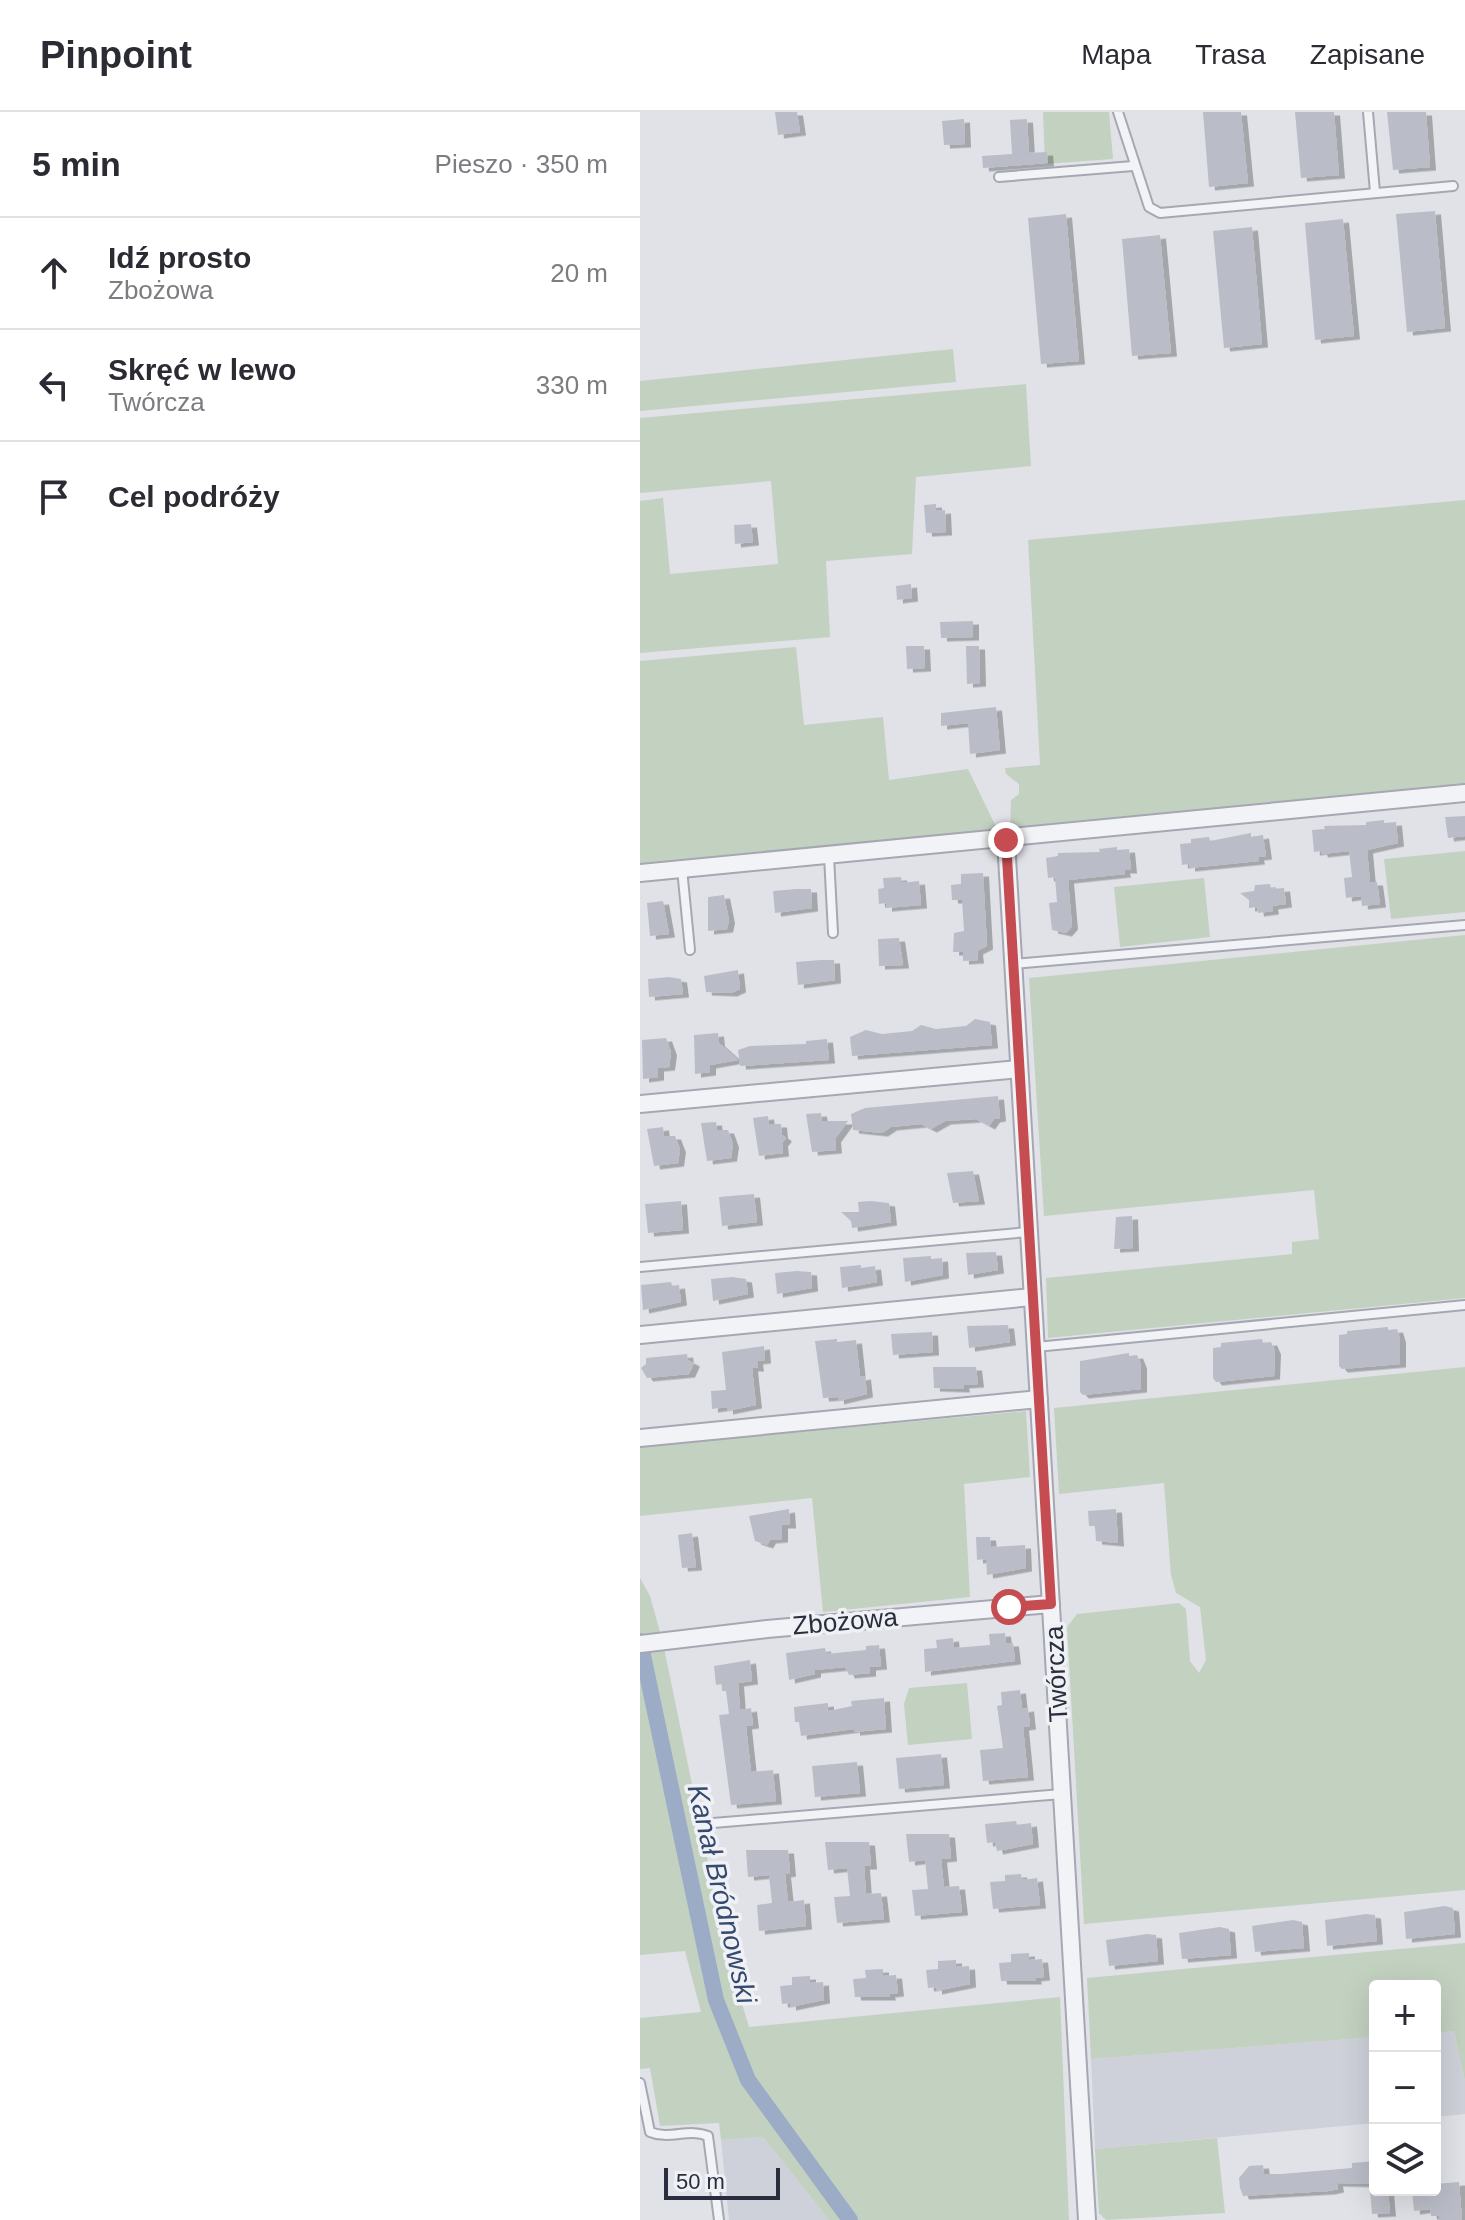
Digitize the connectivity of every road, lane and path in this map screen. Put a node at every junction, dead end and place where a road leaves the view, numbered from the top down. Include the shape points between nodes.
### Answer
1 (1118, 112) edge
2 (1368, 112) edge
3 (1133, 166) junction
4 (999, 177) dead end
5 (1453, 186) dead end
6 (1375, 192) junction
7 (1465, 793) edge
8 (1006, 840) junction
9 (829, 856) junction
10 (682, 869) junction
11 (640, 873) edge
12 (1465, 925) edge
13 (833, 933) dead end
14 (690, 950) dead end
15 (1013, 964) junction
16 (1019, 1069) junction
17 (640, 1104) edge
18 (1028, 1232) junction
19 (640, 1267) edge
20 (1032, 1297) junction
21 (1465, 1305) edge
22 (640, 1335) edge
23 (1036, 1347) junction
24 (1039, 1399) junction
25 (640, 1438) edge
26 (1051, 1604) junction
27 (640, 1644) edge
28 (1062, 1794) junction
29 (713, 1823) dead end
30 (640, 2083) edge
31 (719, 2220) edge
32 (1087, 2220) edge

1 - 3 lane
2 - 6 lane
3 - 4 lane
3 - 6 lane via 1149,207 1160,213
5 - 6 lane
7 - 8 street
8 - 9 street
8 - 15 street, Twórcza
9 - 10 street
9 - 13 lane
10 - 11 street
10 - 14 lane
12 - 15 lane
15 - 16 street, Twórcza
16 - 17 street
16 - 18 street, Twórcza
18 - 19 lane
18 - 20 street, Twórcza
20 - 22 street
20 - 23 street, Twórcza
21 - 23 lane
23 - 24 street, Twórcza
24 - 25 street
24 - 26 street, Twórcza
26 - 27 street, Zbożowa
26 - 28 street, Twórcza
28 - 29 lane
28 - 32 street, Twórcza
30 - 31 lane via 650,2132 708,2136

